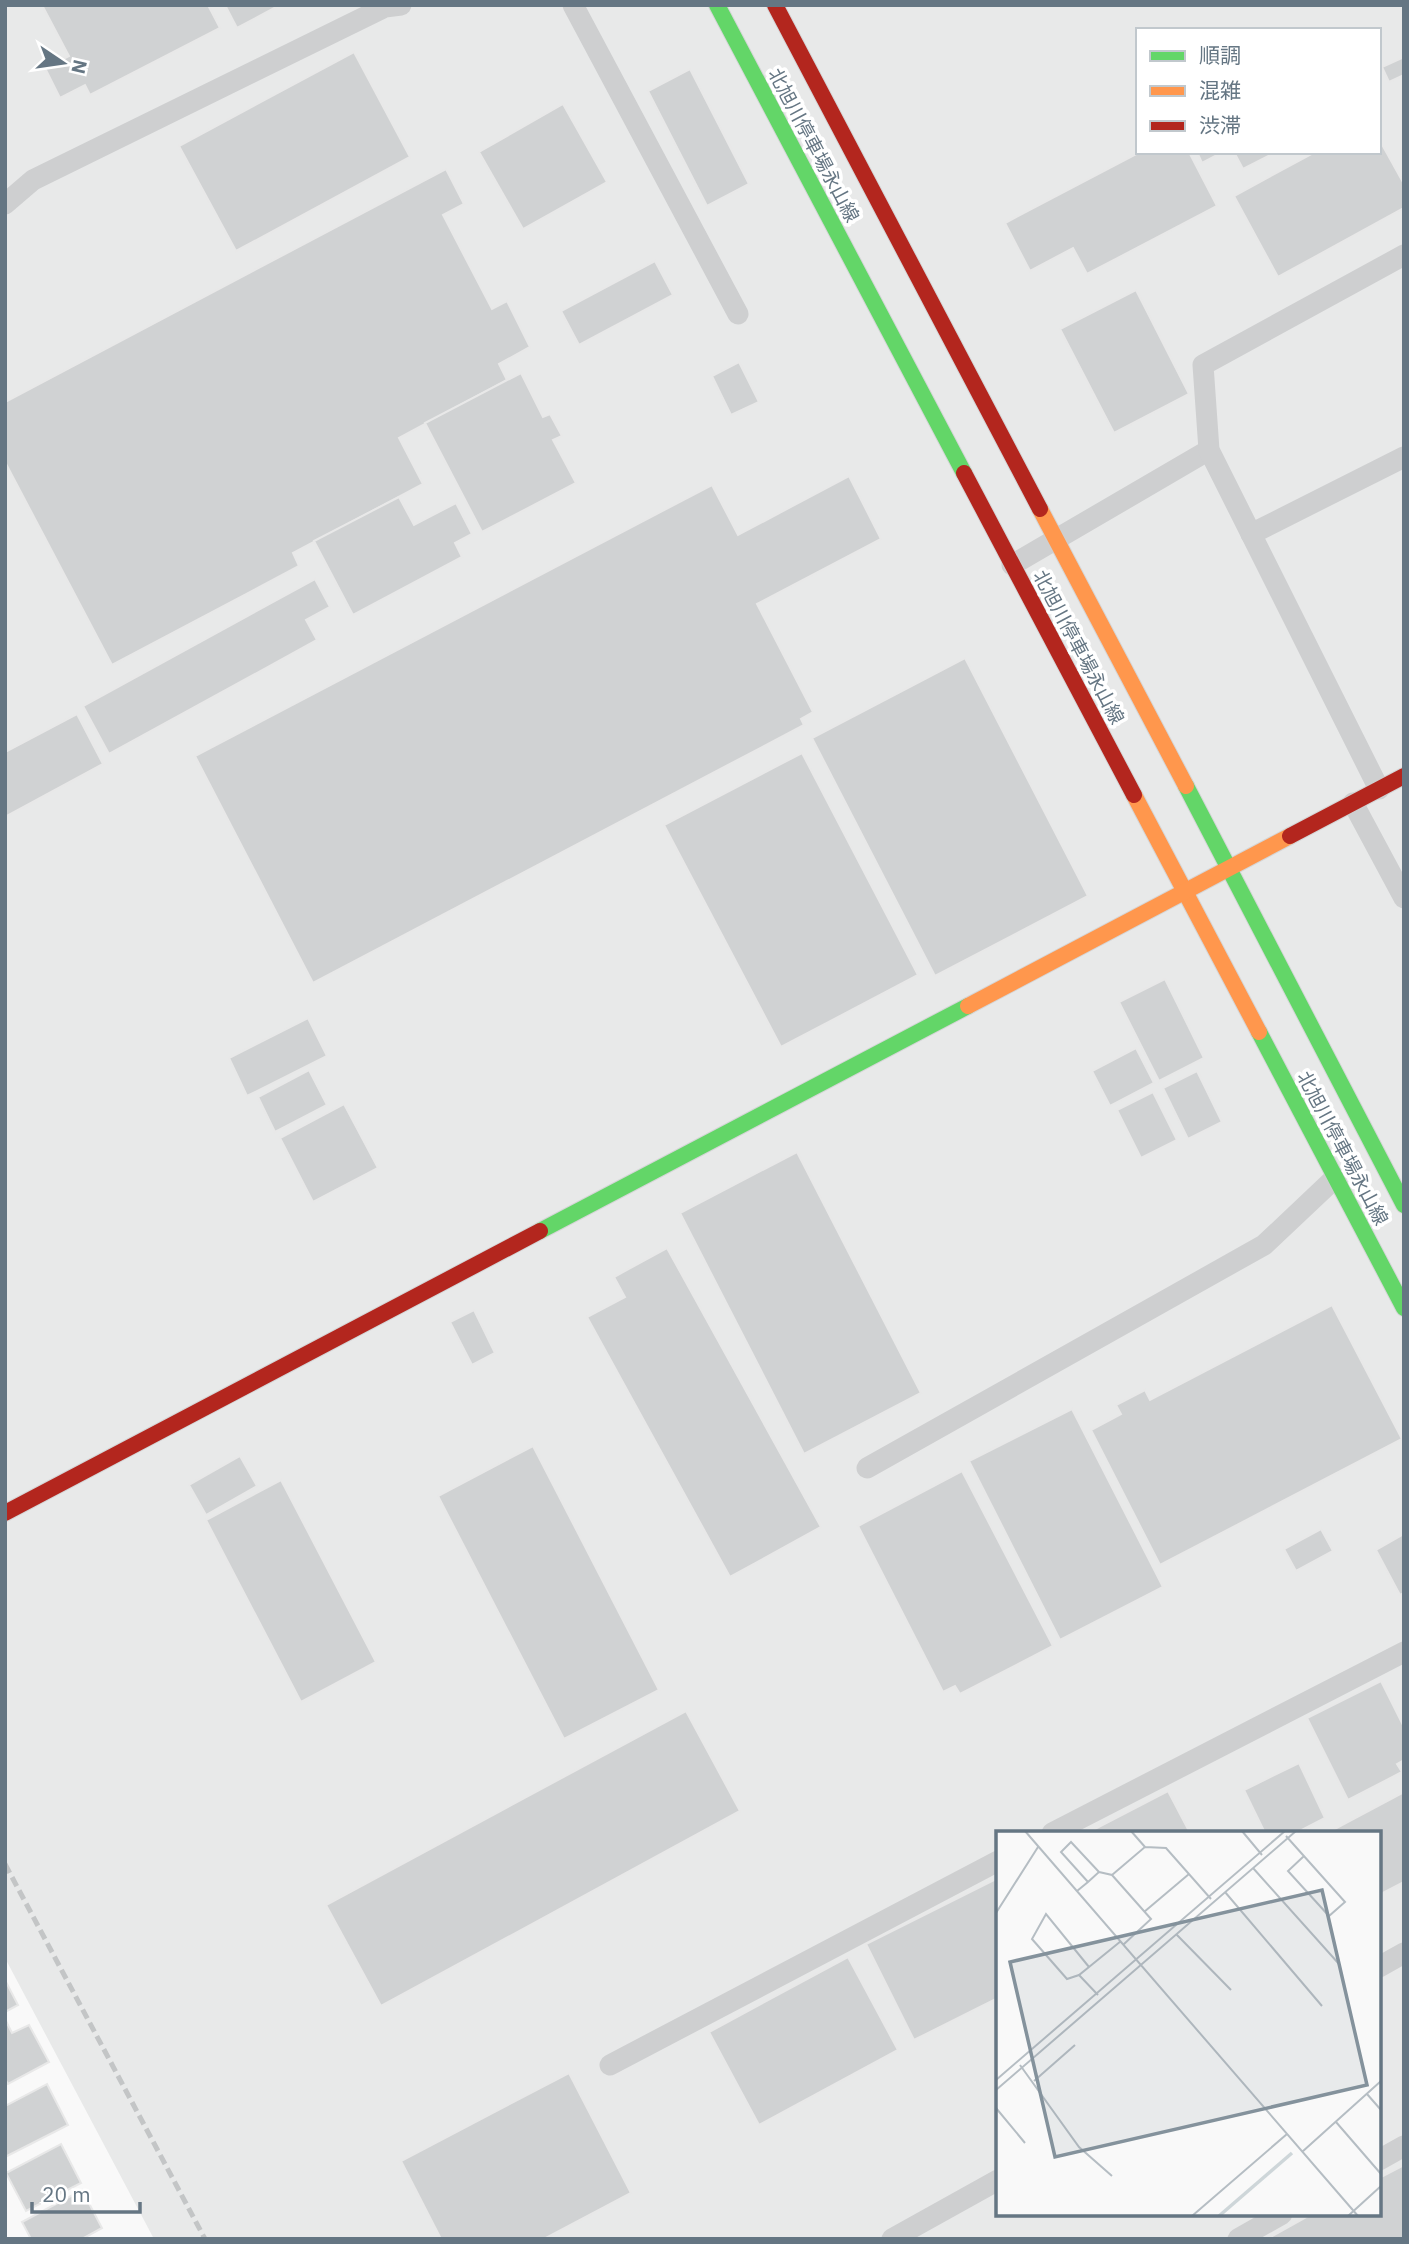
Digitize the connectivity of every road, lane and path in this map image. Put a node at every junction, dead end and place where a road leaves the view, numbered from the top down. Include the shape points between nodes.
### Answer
1 (401, 5) edge
2 (573, 5) edge
3 (717, 5) edge
4 (775, 5) edge
5 (5, 204) edge
6 (1404, 255) edge
7 (738, 314) dead end
8 (1209, 450) junction
9 (1404, 457) edge
10 (1251, 534) junction
11 (1056, 539) junction
12 (1012, 565) junction
13 (1404, 776) edge
14 (1379, 789) junction
15 (1353, 803) junction
16 (1230, 869) junction
17 (1185, 892) junction
18 (1404, 898) edge
19 (1375, 1152) junction
20 (1334, 1175) junction
21 (1404, 1205) edge
22 (1404, 1308) edge
23 (867, 1468) dead end
24 (5, 1513) edge
25 (1404, 1652) edge
26 (1056, 1831) edge
27 (996, 1862) edge
28 (1404, 1953) edge
29 (1381, 1966) edge
30 (610, 2066) dead end
31 (1404, 2146) edge
32 (1381, 2159) edge
33 (996, 2181) edge
34 (1278, 2216) edge
35 (892, 2239) edge
36 (1238, 2239) edge

1 - 5 lane via 385,7 33,180
2 - 7 lane
3 - 12 main road, 北旭川停車場永山線
4 - 11 main road, 北旭川停車場永山線
6 - 8 lane via 1203,365
8 - 10 lane
8 - 11 lane
9 - 10 lane
10 - 14 lane
11 - 12 lane
11 - 16 main road, 北旭川停車場永山線
12 - 17 main road, 北旭川停車場永山線
13 - 14 main road
14 - 15 main road
15 - 16 main road
15 - 18 lane
16 - 17 main road
16 - 19 main road, 北旭川停車場永山線
17 - 20 main road, 北旭川停車場永山線
17 - 24 main road
19 - 20 lane
19 - 21 main road, 北旭川停車場永山線
20 - 22 main road, 北旭川停車場永山線
20 - 23 lane via 1264,1245
25 - 26 lane
27 - 30 lane
28 - 29 lane
31 - 32 lane
33 - 35 lane
34 - 36 lane

